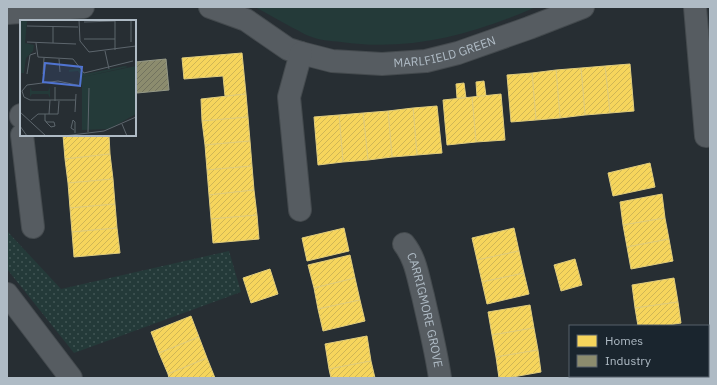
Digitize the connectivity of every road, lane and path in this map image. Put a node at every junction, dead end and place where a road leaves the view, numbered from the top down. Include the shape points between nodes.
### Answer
1 (83, 7) edge
2 (210, 7) edge
3 (582, 7) edge
4 (695, 7) edge
5 (7, 13) edge
6 (44, 16) edge
7 (301, 53) junction
8 (22, 136) edge
9 (706, 136) dead end
10 (300, 210) dead end
11 (33, 227) dead end
12 (404, 244) dead end
13 (7, 294) edge
14 (71, 378) edge
15 (440, 378) edge

1 - 6 street
2 - 7 street, MARLFIELD GREEN via 246,20 288,49
3 - 7 street, MARLFIELD GREEN via 458,54 426,61 382,64 332,61
4 - 9 street
5 - 6 street
7 - 10 street via 289,97
8 - 11 street
12 - 15 street, CARRIGMORE GROVE via 412,256 419,280
13 - 14 street

